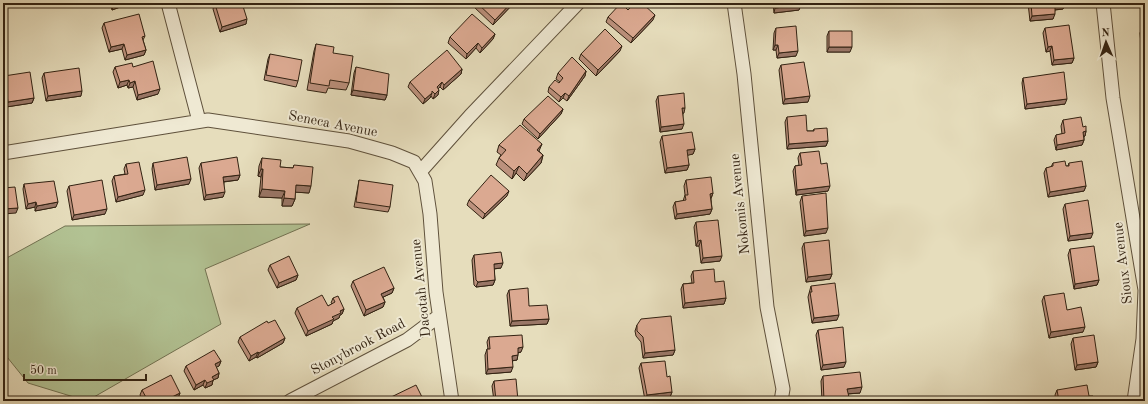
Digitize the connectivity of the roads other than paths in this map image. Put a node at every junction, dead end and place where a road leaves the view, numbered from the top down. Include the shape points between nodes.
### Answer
1 (168, 3) edge
2 (578, 3) edge
3 (734, 3) edge
4 (1103, 3) edge
5 (199, 121) junction
6 (3, 153) edge
7 (420, 172) junction
8 (439, 316) junction
9 (290, 401) edge
10 (452, 401) edge
11 (781, 401) edge
12 (1134, 401) edge

1 - 5 street
2 - 7 street
3 - 11 street, Nokomis Avenue via 744,74 767,307 783,389
4 - 12 street, Sioux Avenue via 1113,98 1145,290 1143,339
5 - 6 street, Seneca Avenue
5 - 7 street, Seneca Avenue via 208,120 349,141 414,162
7 - 8 street, Dacotah Avenue via 425,181 430,214
8 - 9 street, Stonybrook Road via 407,340
8 - 10 street, Dacotah Avenue

